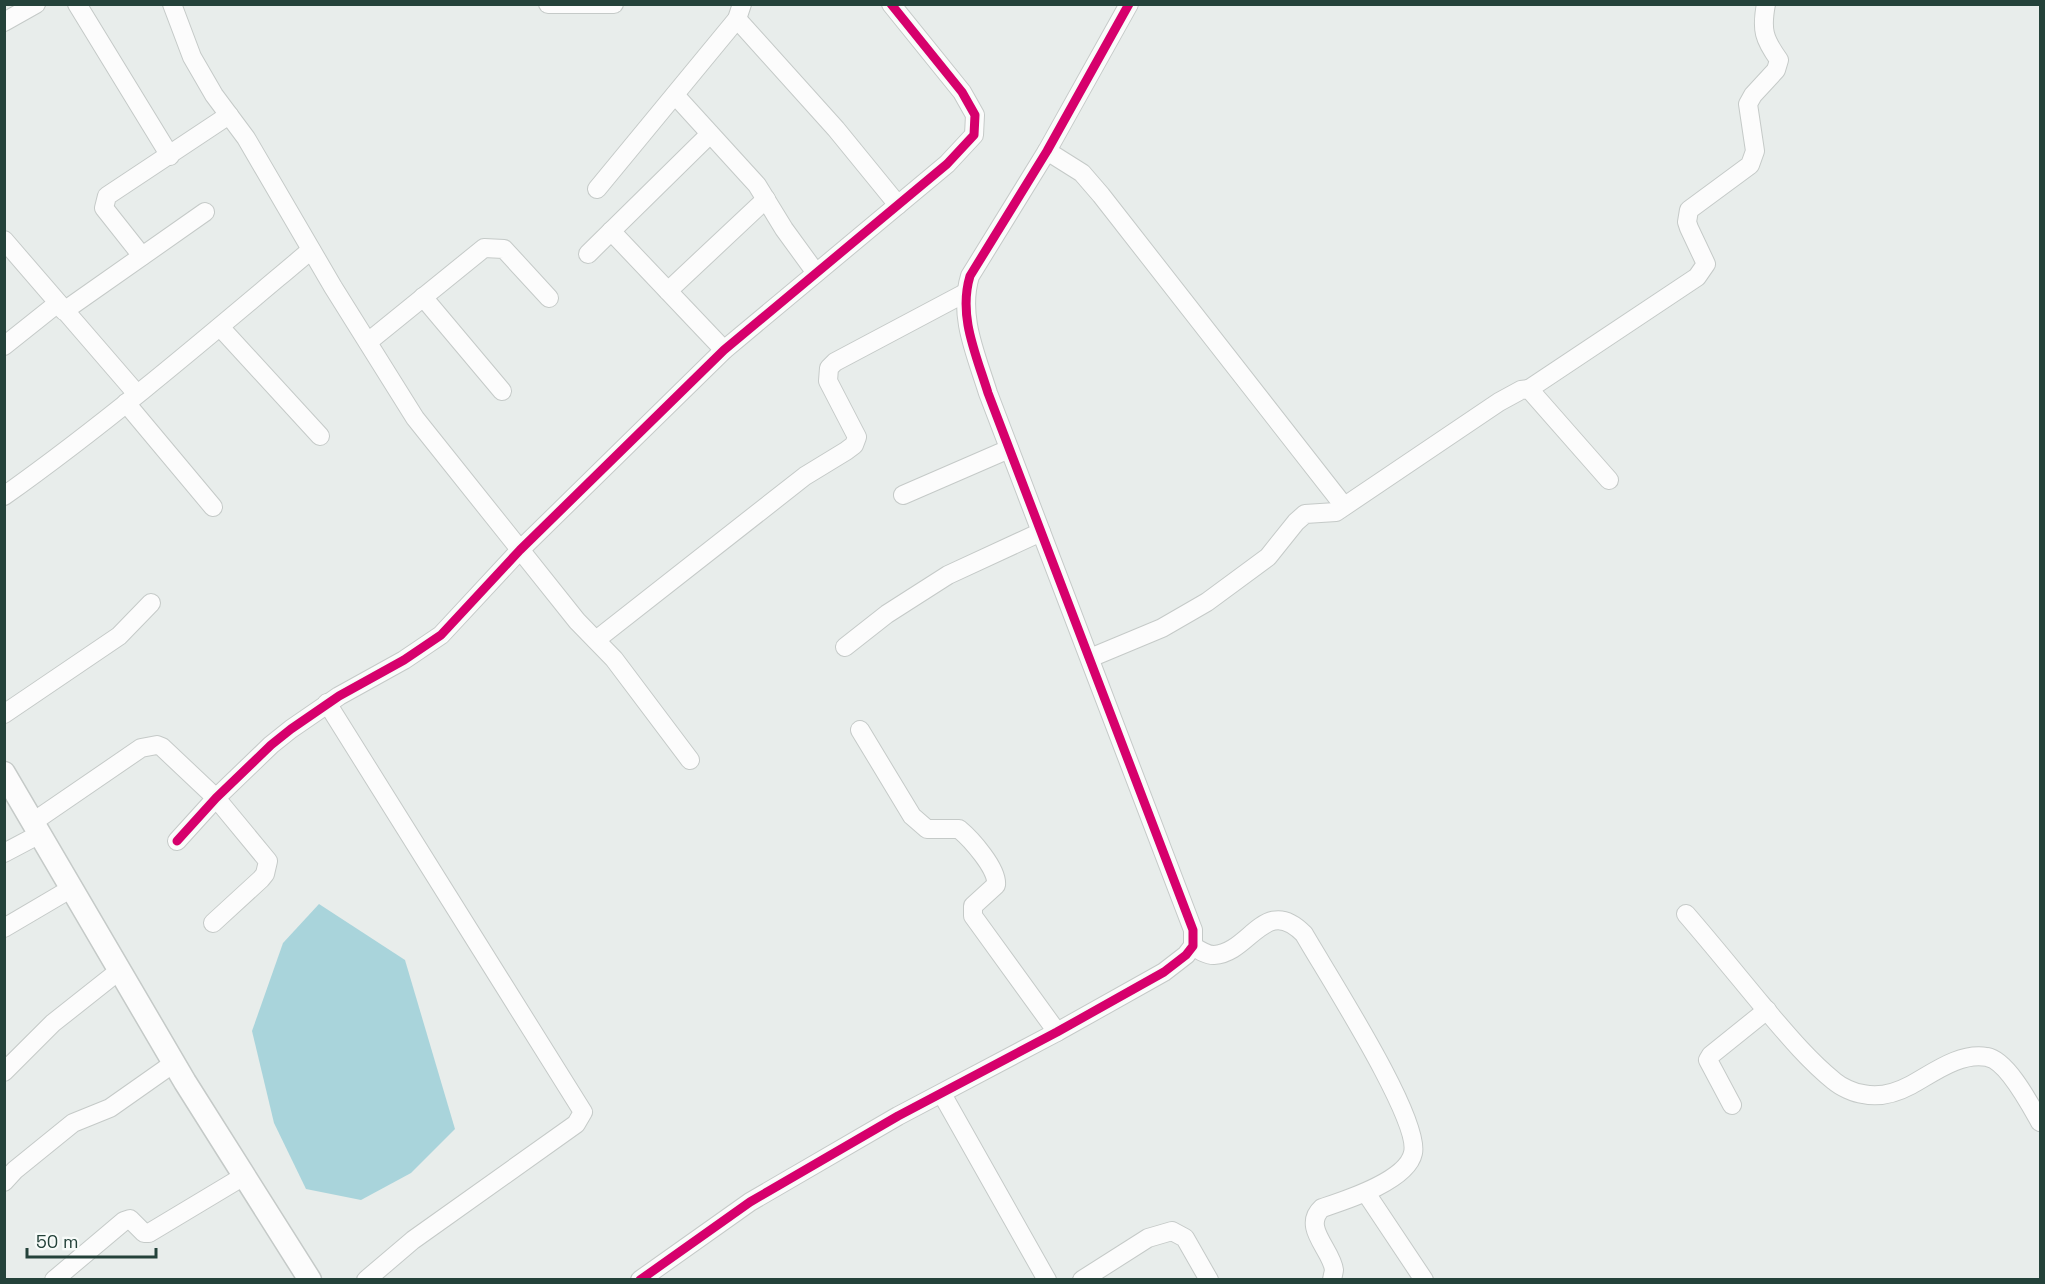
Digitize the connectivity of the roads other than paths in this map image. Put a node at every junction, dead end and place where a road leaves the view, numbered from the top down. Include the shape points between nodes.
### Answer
1 (36, 4) edge
2 (77, 4) edge
3 (172, 4) edge
4 (548, 4) edge
5 (614, 4) edge
6 (891, 4) edge
7 (1129, 4) edge
8 (1766, 4) edge
9 (740, 12) edge
10 (4, 22) edge
11 (675, 95) junction
12 (229, 116) junction
13 (710, 134) junction
14 (1047, 151) junction
15 (170, 156) junction
16 (597, 189) dead end
17 (766, 199) junction
18 (898, 205) junction
19 (205, 212) dead end
20 (611, 231) junction
21 (4, 240) edge
22 (312, 250) junction
23 (588, 254) dead end
24 (142, 256) junction
25 (816, 273) junction
26 (668, 291) junction
27 (965, 293) junction
28 (423, 297) junction
29 (549, 298) dead end
30 (61, 307) junction
31 (220, 327) junction
32 (368, 342) junction
33 (4, 346) edge
34 (724, 350) junction
35 (1529, 389) junction
36 (502, 391) dead end
37 (132, 398) junction
38 (320, 436) dead end
39 (1010, 449) junction
40 (1609, 480) dead end
41 (4, 495) edge
42 (903, 495) dead end
43 (1344, 506) junction
44 (213, 507) dead end
45 (1041, 531) junction
46 (520, 550) junction
47 (151, 603) dead end
48 (596, 640) junction
49 (845, 647) dead end
50 (1090, 658) junction
51 (327, 703) junction
52 (4, 714) edge
53 (860, 730) dead end
54 (690, 760) dead end
55 (4, 773) edge
56 (216, 798) junction
57 (37, 828) junction
58 (177, 841) dead end
59 (4, 853) edge
60 (72, 888) junction
61 (1686, 914) dead end
62 (213, 923) dead end
63 (4, 928) edge
64 (1193, 946) junction
65 (120, 970) junction
66 (1767, 1010) junction
67 (1057, 1032) junction
68 (174, 1063) junction
69 (4, 1072) edge
70 (942, 1094) junction
71 (1732, 1105) dead end
72 (2040, 1122) edge
73 (244, 1176) junction
74 (4, 1182) edge
75 (1366, 1193) junction
76 (1092, 1277) edge
77 (54, 1280) edge
78 (310, 1280) edge
79 (366, 1280) edge
80 (640, 1280) edge
81 (1047, 1280) edge
82 (1209, 1280) edge
83 (1332, 1280) edge
84 (1424, 1280) edge

1 - 10 street
2 - 15 street
3 - 12 street via 192,57
4 - 5 street
6 - 18 street via 962,93 975,116 974,135 947,164
7 - 14 street
8 - 35 street via 1764,34 1779,60 1776,70 1748,104 1755,152 1750,165 1689,210 1687,222 1706,264 1703,271
9 - 11 street
9 - 18 street
11 - 13 street
11 - 16 street
12 - 15 street
12 - 22 street
13 - 17 street
13 - 20 street
14 - 27 street via 970,276
14 - 43 street via 1082,173 1101,195
15 - 24 street via 107,196 104,203
17 - 25 street
17 - 26 street
18 - 25 street
19 - 24 street
20 - 23 street
20 - 26 street
21 - 30 street
22 - 31 street
22 - 32 street
24 - 30 street
25 - 34 street
26 - 34 street
27 - 39 street via 967,323
27 - 48 street via 828,368 828,381 857,437 854,445 805,476
28 - 29 street via 484,248 495,247 504,249
28 - 32 street
28 - 36 street
30 - 33 street
30 - 37 street
31 - 37 street
31 - 38 street
32 - 46 street via 415,418
34 - 46 street
35 - 40 street
35 - 43 street via 1499,402
37 - 41 street
37 - 44 street
39 - 42 street
39 - 45 street
43 - 50 street via 1336,512 1305,514 1268,557 1207,602 1162,628
45 - 49 street via 948,574
45 - 50 street
46 - 48 street
46 - 51 street via 441,635
47 - 52 street via 119,636
48 - 54 street
50 - 64 street via 1193,930
51 - 56 street via 271,744
51 - 79 street via 583,1112 576,1124 421,1234
53 - 67 street via 912,816 927,829 959,829 995,873 996,885 973,906 973,916
55 - 57 street
56 - 57 street via 157,745 141,748
56 - 58 street
56 - 62 street via 268,861 261,879
57 - 59 street
57 - 60 street
60 - 63 street
60 - 65 street
61 - 66 street
64 - 67 street via 1164,972
64 - 75 street via 1215,955 1269,922 1282,919 1304,934 1391,1083 1413,1139 1413,1154 1400,1171
65 - 68 street
65 - 69 street via 53,1023
66 - 71 street via 1708,1060
66 - 72 street via 1836,1083 1863,1095 1888,1095 1953,1062 1988,1057 2010,1076
67 - 70 street
68 - 73 street
68 - 74 street via 110,1108 74,1123
70 - 80 street via 750,1202
70 - 81 street
73 - 77 street via 149,1233 130,1219 124,1221
73 - 78 street
75 - 83 street via 1322,1208 1315,1218 1314,1225 1334,1270
75 - 84 street
76 - 82 street via 1148,1238 1172,1231 1185,1238

